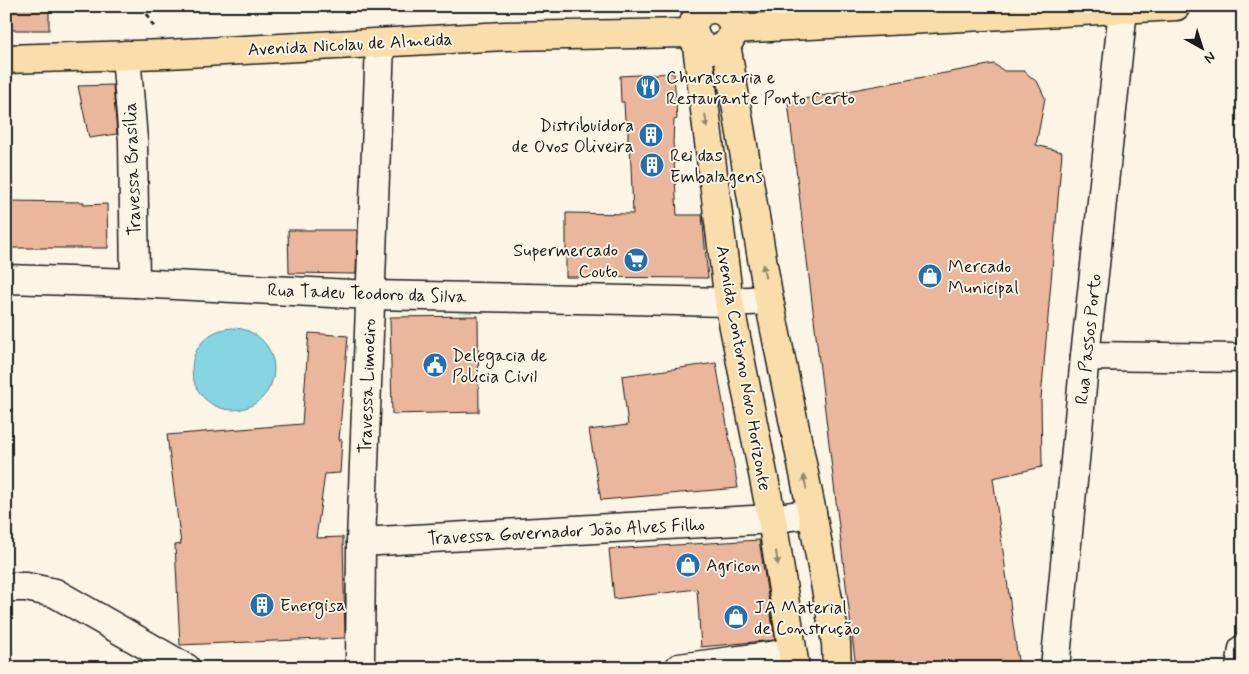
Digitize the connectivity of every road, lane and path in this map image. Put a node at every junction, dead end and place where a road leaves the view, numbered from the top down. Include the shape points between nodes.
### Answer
1 (1176, 6) edge
2 (708, 8) edge
3 (1123, 10) junction
4 (695, 36) junction
5 (730, 36) junction
6 (380, 44) junction
7 (126, 55) junction
8 (6, 59) edge
9 (6, 279) edge
10 (135, 283) junction
11 (370, 295) junction
12 (769, 300) junction
13 (729, 302) junction
14 (1085, 356) junction
15 (1243, 358) edge
16 (812, 513) junction
17 (772, 519) junction
18 (361, 542) junction
19 (6, 587) edge
20 (1243, 648) edge
21 (793, 660) edge
22 (186, 668) edge
23 (360, 668) edge
24 (679, 668) edge
25 (837, 668) edge
26 (1055, 668) edge
27 (1240, 668) edge

1 - 3 main road
2 - 4 main road via 696,19
2 - 5 main road via 726,13 730,18
3 - 5 main road
3 - 14 street, Rua Passos Porto
4 - 5 main road via 710,48 716,48
4 - 6 main road, Avenida Nicolau de Almeida via 505,36
4 -> 13 main road, Avenida Contorno Novo Horizonte
12 -> 5 main road, Avenida Contorno Novo Horizonte
6 - 7 main road, Avenida Nicolau de Almeida
6 - 11 street, Travessa Limoeiro
7 - 8 main road, Avenida Nicolau de Almeida
7 - 10 street, Travessa Brasília via 133,140
9 - 10 street, Rua Tadeu Teodoro da Silva
10 - 11 street, Rua Tadeu Teodoro da Silva
11 - 13 street, Rua Tadeu Teodoro da Silva
11 - 18 street, Travessa Limoeiro
12 - 13 street, Rua Tadeu Teodoro da Silva
16 -> 12 main road, Avenida Contorno Novo Horizonte
13 - 17 main road, Avenida Contorno Novo Horizonte
14 - 15 street
14 - 26 street, Rua Passos Porto
16 - 17 street, Travessa Governador João Alves Filho
16 - 25 main road, Avenida Contorno Novo Horizonte via 836,643
17 - 18 street, Travessa Governador João Alves Filho
17 -> 21 main road, Avenida Contorno Novo Horizonte
18 - 23 street, Travessa Limoeiro
19 - 22 street via 26,586 54,593
20 - 27 street
21 - 24 street

